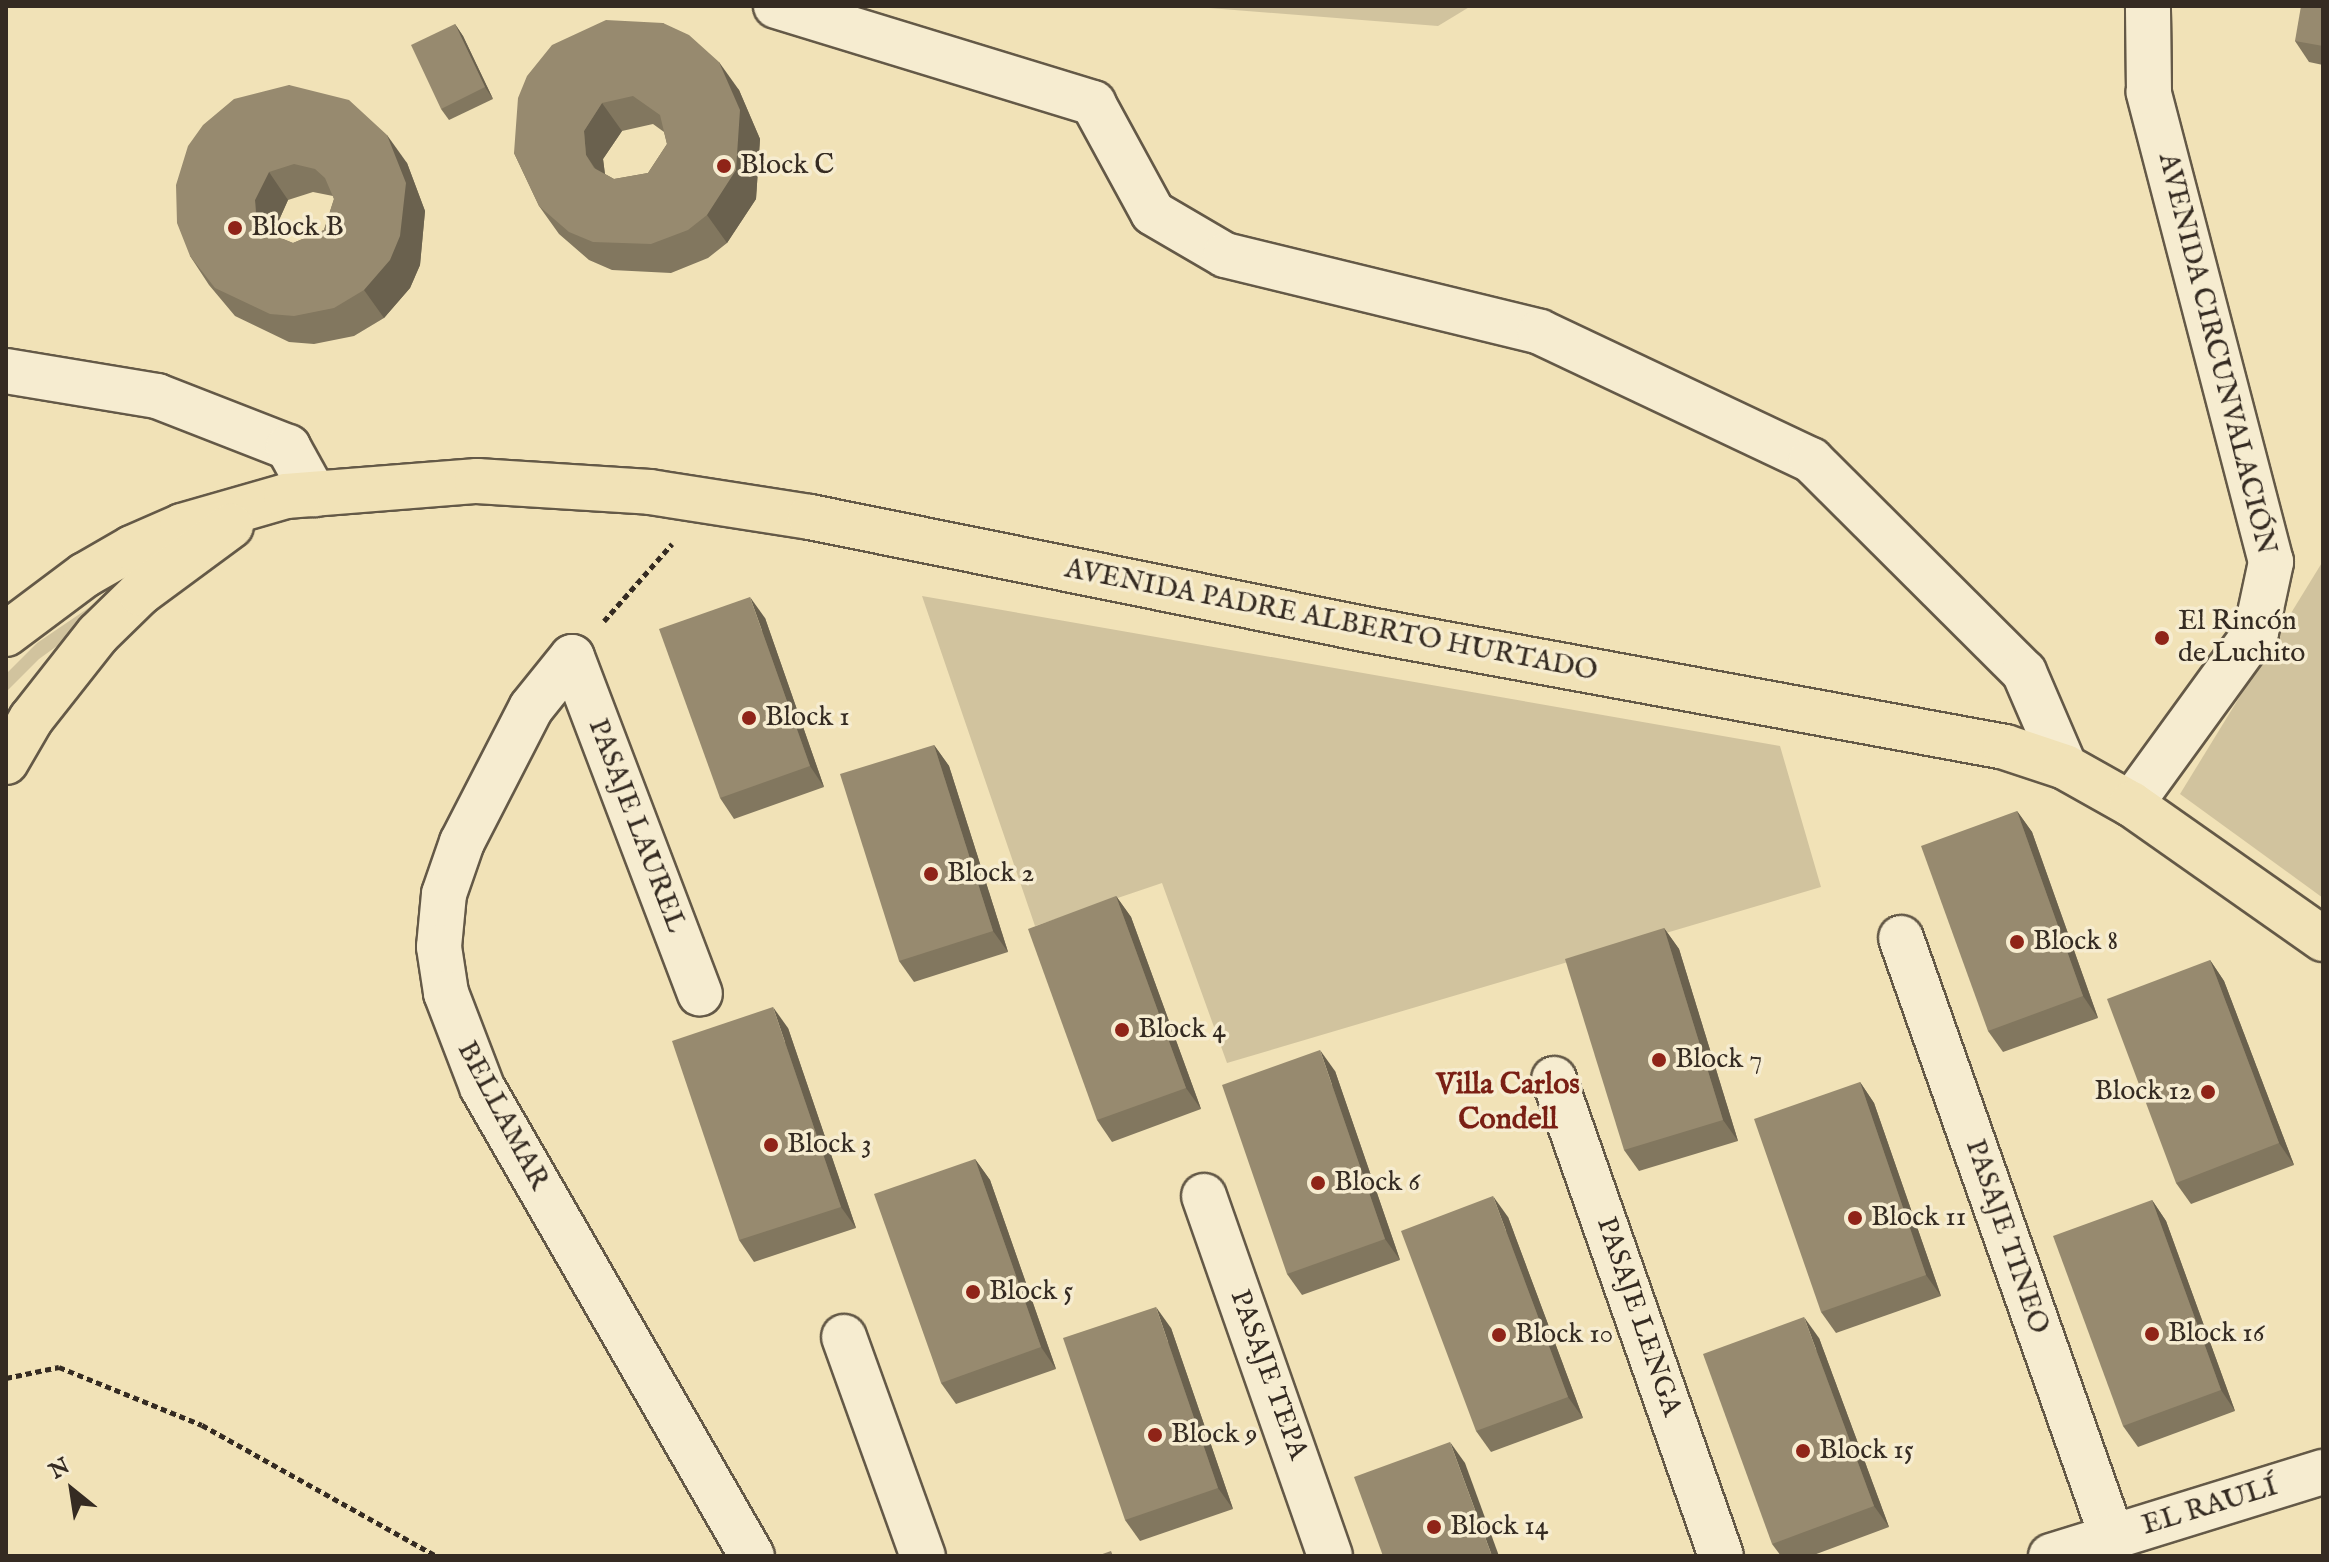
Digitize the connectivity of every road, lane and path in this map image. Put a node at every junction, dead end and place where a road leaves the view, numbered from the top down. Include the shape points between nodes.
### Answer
1 (776, 6) edge
2 (2148, 6) edge
3 (6, 371) edge
4 (300, 495) junction
5 (710, 501) junction
6 (6, 634) edge
7 (572, 657) junction
8 (6, 762) edge
9 (2065, 767) junction
10 (2131, 804) junction
11 (1901, 938) dead end
12 (2323, 939) edge
13 (700, 994) dead end
14 (1554, 1079) dead end
15 (1204, 1196) dead end
16 (844, 1337) dead end
17 (6, 1378) edge
18 (2323, 1472) edge
19 (2112, 1537) junction
20 (436, 1556) edge
21 (752, 1556) edge
22 (923, 1556) edge
23 (1330, 1556) edge
24 (1721, 1556) edge
25 (2051, 1556) edge

1 - 9 street via 1093,103 1153,213 1225,255 1540,332 1811,460 2024,672
2 - 10 street, AVENIDA CIRCUNVALACIÓN via 2149,92 2271,562 2256,632
3 - 4 street via 157,396 288,447
4 - 5 main road, AVENIDA PADRE ALBERTO HURTADO via 477,481
4 - 6 main road, AVENIDA PADRE ALBERTO HURTADO via 195,522 132,548 62,590
4 - 8 main road, AVENIDA PADRE ALBERTO HURTADO via 235,523 140,593 60,679
5 - 7 path
5 - 9 main road, AVENIDA PADRE ALBERTO HURTADO via 2005,747
7 - 13 street, PASAJE LAUREL
7 - 21 street, BELLAMAR via 531,708 462,842 444,894 439,947 446,993 482,1087
9 - 10 main road, AVENIDA PADRE ALBERTO HURTADO
10 - 12 main road, AVENIDA PADRE ALBERTO HURTADO
11 - 19 street, PASAJE TINEO
14 - 24 street, PASAJE LENGA
15 - 23 street, PASAJE TEPA
16 - 22 street
17 - 20 path via 59,1367 202,1425
18 - 19 street, EL RAULÍ
19 - 25 street, EL RAULÍ

